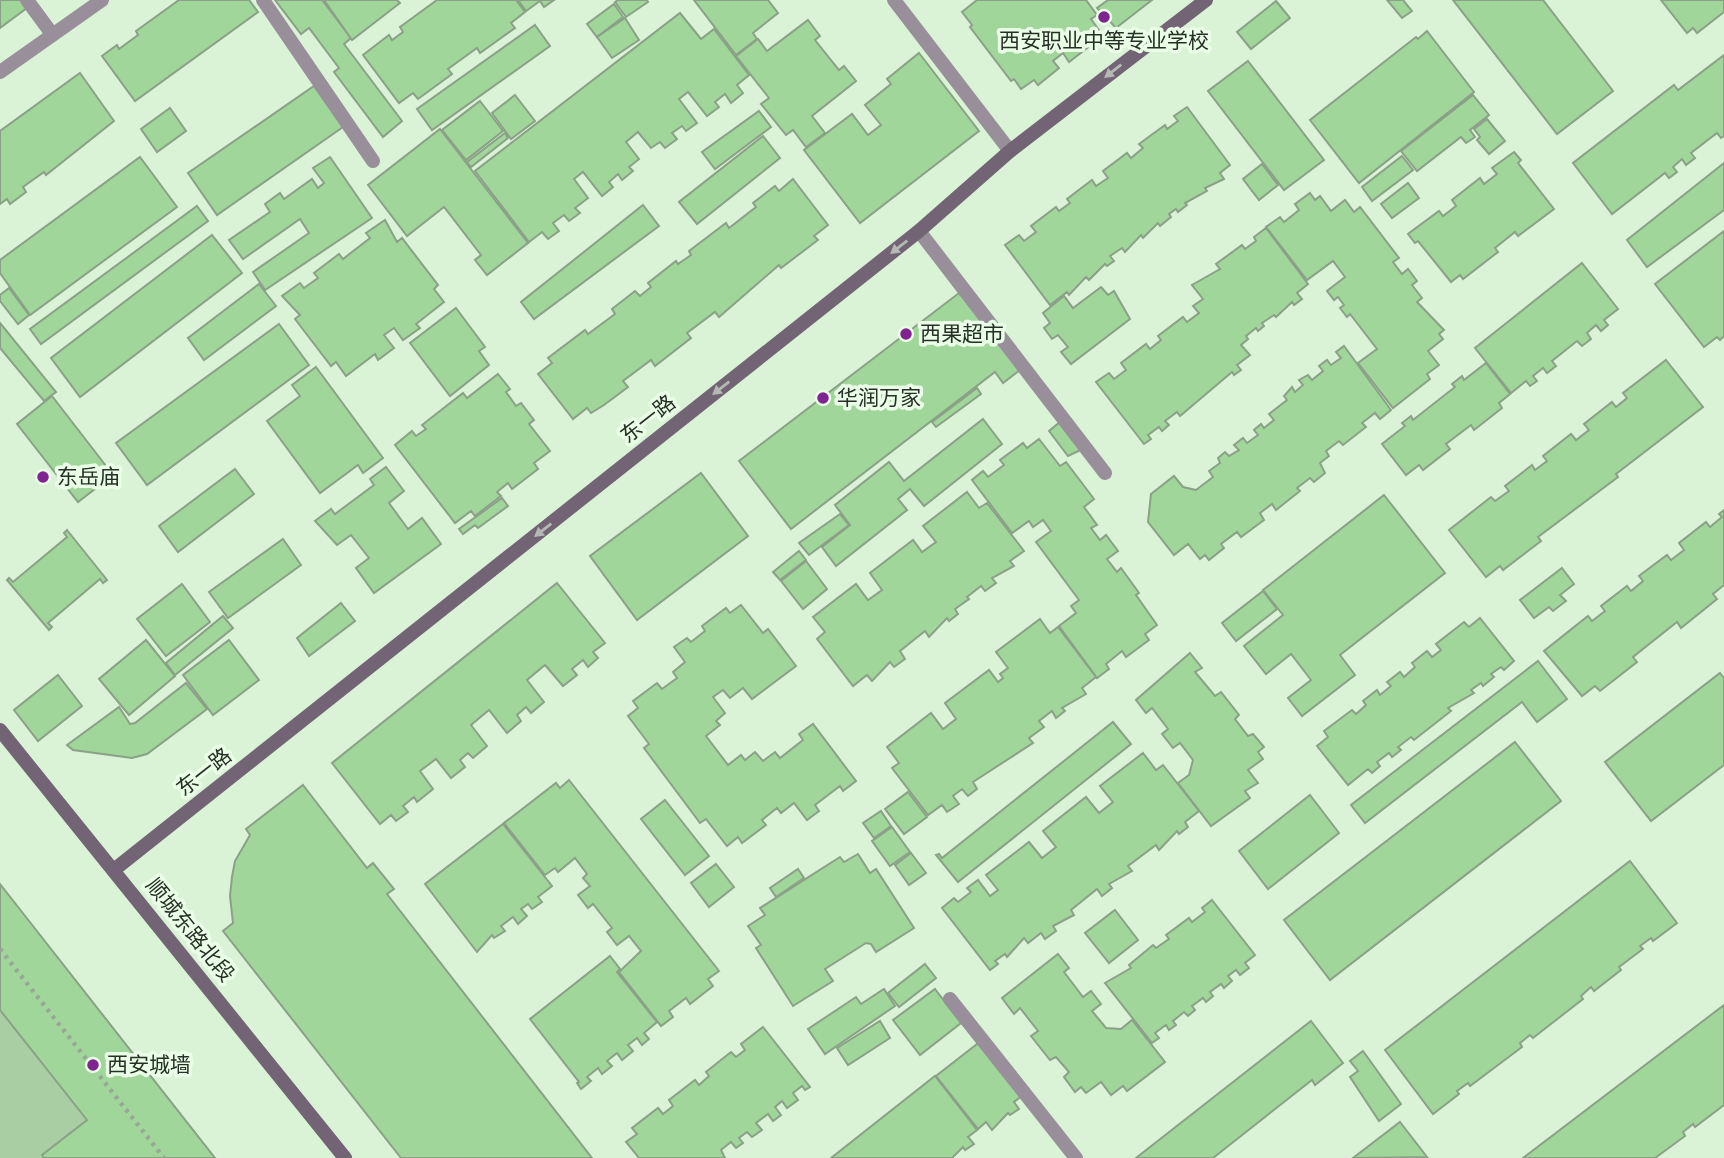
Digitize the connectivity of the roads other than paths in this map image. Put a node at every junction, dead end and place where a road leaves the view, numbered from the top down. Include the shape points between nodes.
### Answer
1 (27, 0) edge
2 (102, 0) edge
3 (263, 0) edge
4 (894, 0) edge
5 (1206, 0) edge
6 (52, 34) junction
7 (0, 72) edge
8 (1010, 151) junction
9 (373, 161) dead end
10 (919, 231) junction
11 (1105, 473) dead end
12 (0, 730) edge
13 (115, 869) junction
14 (950, 999) dead end
15 (345, 1158) edge
16 (1076, 1158) edge

1 - 6 street
2 - 6 street
3 - 9 street
4 - 8 street
5 -> 8 street, 东一路
6 - 7 street
8 - 10 street, 东一路
10 - 11 street
10 -> 13 street, 东一路
12 - 13 street, 顺城东路北段
13 - 15 street, 顺城东路北段
14 - 16 street

